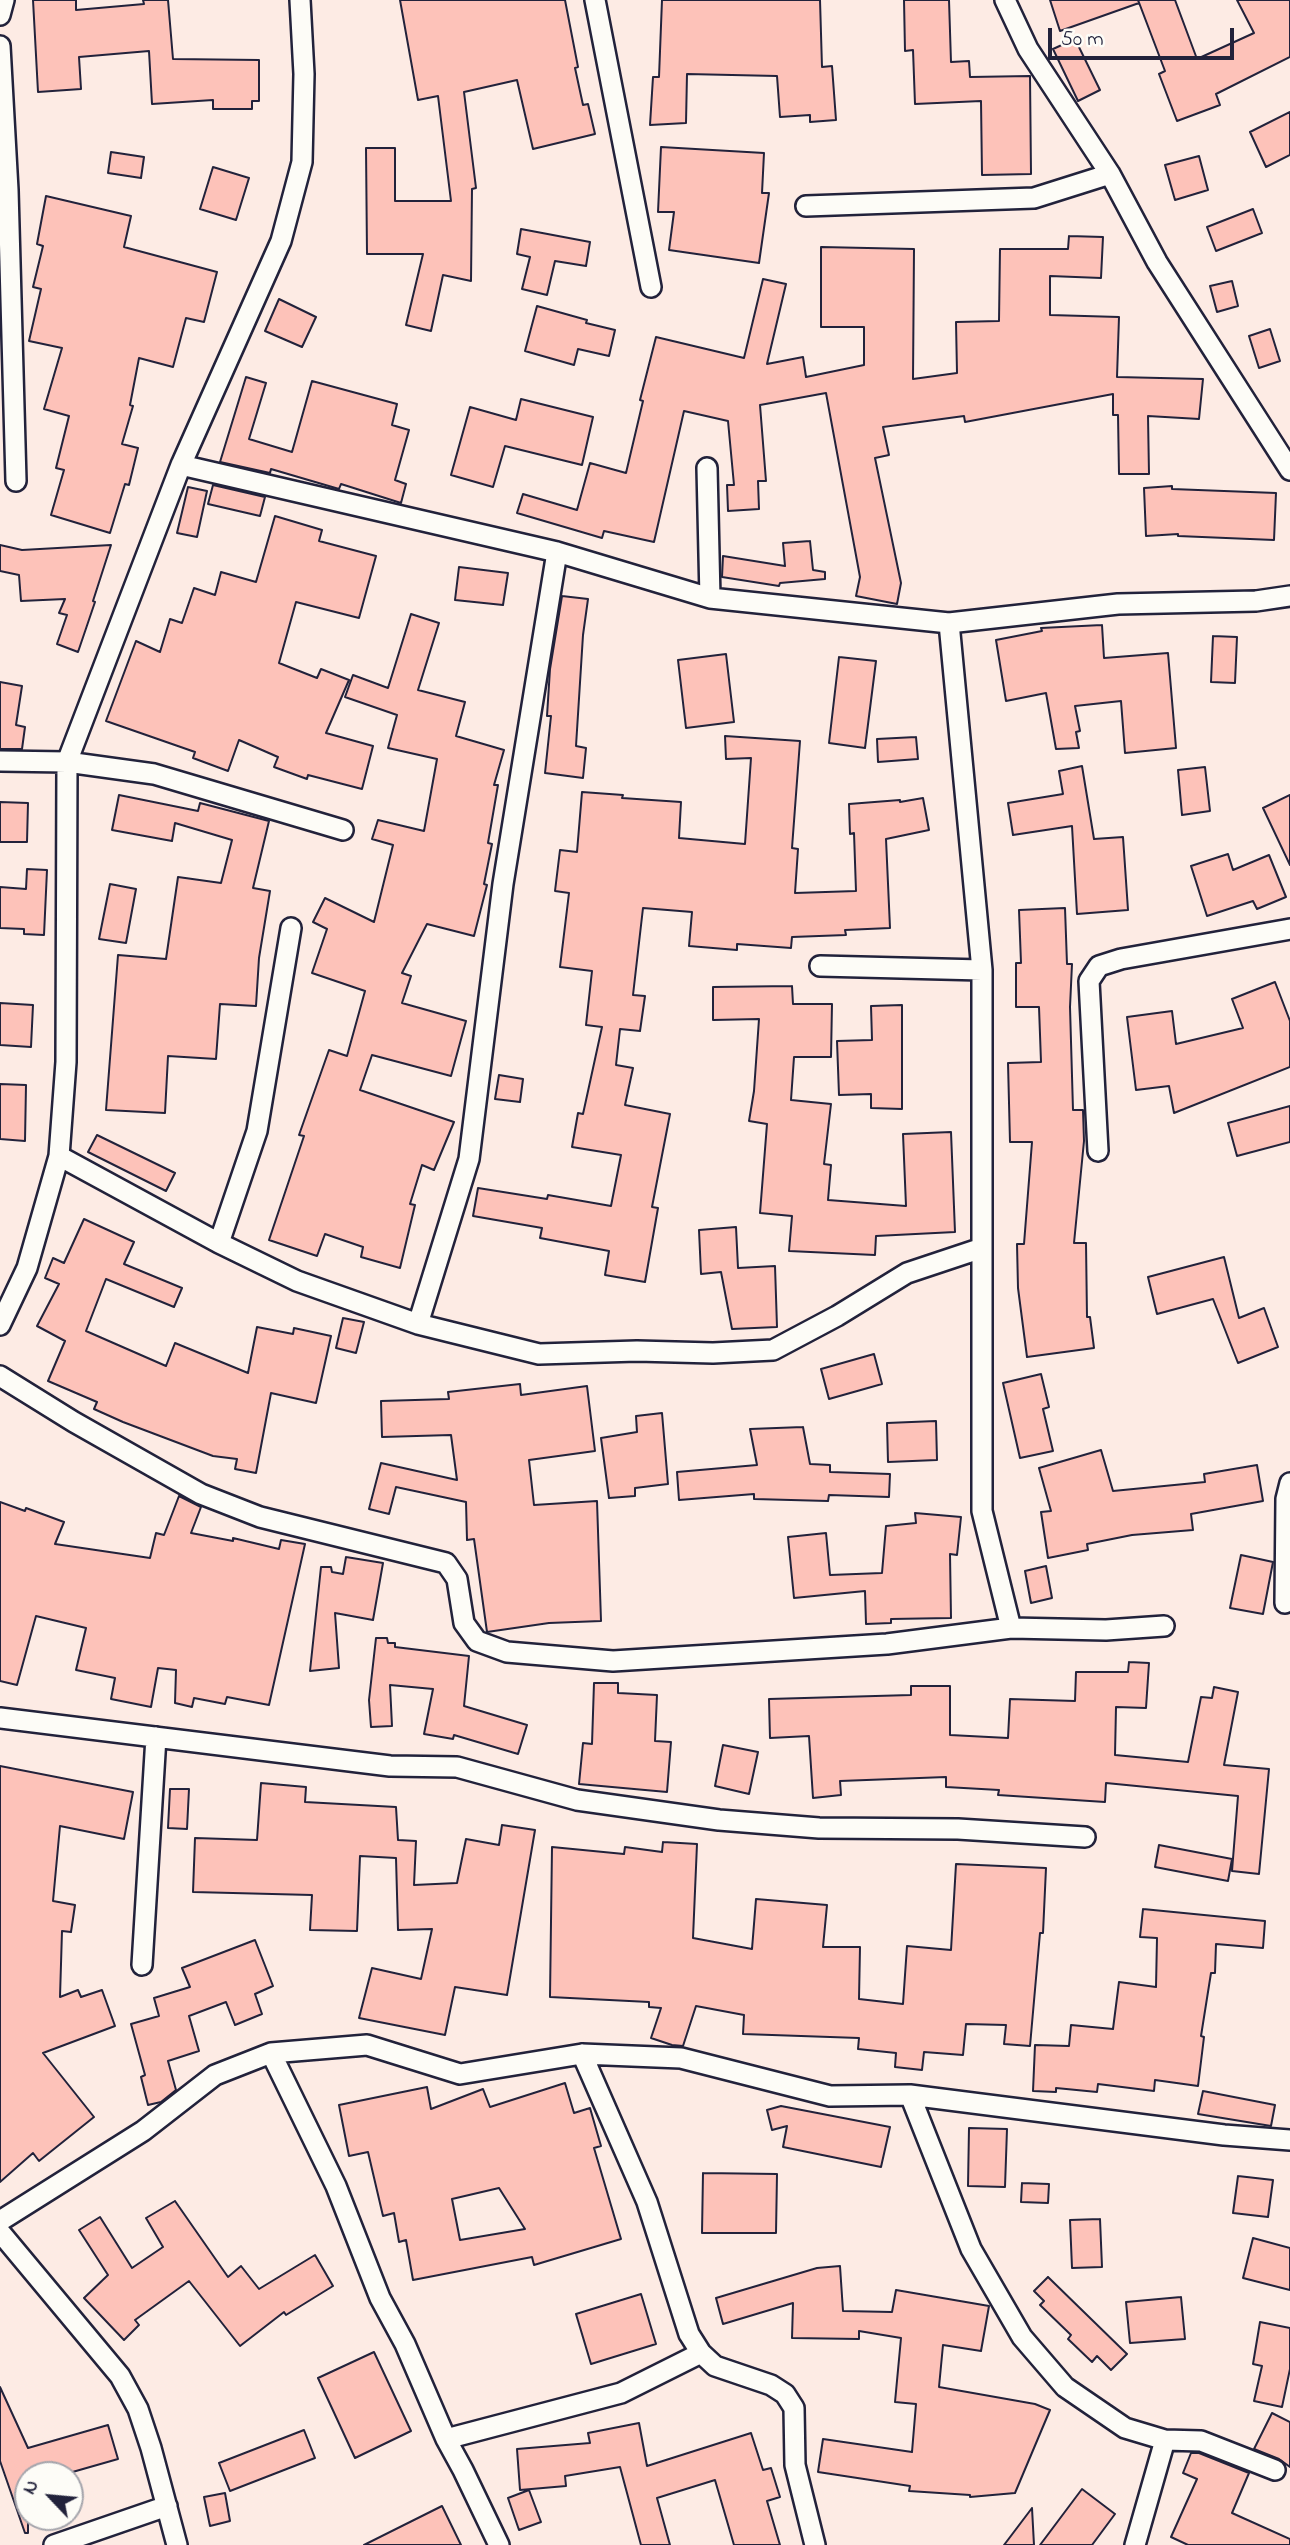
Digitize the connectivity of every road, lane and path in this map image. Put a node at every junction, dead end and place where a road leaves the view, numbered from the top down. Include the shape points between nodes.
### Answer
1 (4, 0) edge
2 (300, 0) edge
3 (595, 0) edge
4 (1004, 0) edge
5 (0, 15) edge
6 (0, 46) edge
7 (1110, 174) junction
8 (806, 206) dead end
9 (651, 287) dead end
10 (181, 465) junction
11 (707, 468) dead end
12 (1290, 470) edge
13 (16, 481) dead end
14 (556, 552) junction
15 (1290, 596) edge
16 (710, 598) junction
17 (949, 623) junction
18 (0, 761) edge
19 (67, 762) junction
20 (343, 830) dead end
21 (291, 928) dead end
22 (1290, 929) edge
23 (820, 966) dead end
24 (982, 970) junction
25 (1098, 1151) dead end
26 (59, 1156) junction
27 (219, 1243) junction
28 (982, 1248) junction
29 (418, 1324) junction
30 (0, 1325) edge
31 (0, 1376) edge
32 (1290, 1483) edge
33 (1285, 1603) dead end
34 (1164, 1626) dead end
35 (1011, 1628) junction
36 (0, 1718) edge
37 (156, 1737) junction
38 (1085, 1837) dead end
39 (142, 1965) dead end
40 (271, 2053) junction
41 (582, 2054) junction
42 (910, 2095) junction
43 (1290, 2140) edge
44 (0, 2221) edge
45 (0, 2232) edge
46 (701, 2353) junction
47 (446, 2439) junction
48 (1165, 2440) junction
49 (1275, 2470) dead end
50 (167, 2506) junction
51 (54, 2545) edge
52 (177, 2545) edge
53 (499, 2545) edge
54 (815, 2545) edge
55 (1135, 2545) edge

1 - 5 street
2 - 10 street via 302,162 281,241
3 - 9 street
4 - 7 street via 1028,49
6 - 13 street
7 - 8 street via 1034,198
7 - 12 street via 1157,262
10 - 14 street
10 - 19 street
11 - 16 street
14 - 16 street
14 - 29 street via 503,884 469,1159
15 - 17 street via 1118,604
16 - 17 street
17 - 24 street
18 - 19 street
19 - 20 street via 154,774
19 - 26 street via 66,1062
21 - 27 street via 257,1131
22 - 25 street via 1099,966 1089,982
23 - 24 street
24 - 28 street
26 - 27 street
26 - 30 street via 27,1268
27 - 29 street via 297,1281
28 - 29 street via 907,1273 773,1350 540,1354
28 - 35 street via 982,1511
31 - 35 street via 201,1494 260,1517 446,1563 457,1579 464,1623 477,1641 507,1653 613,1661 887,1644
32 - 33 street
34 - 35 street
36 - 37 street
37 - 38 street via 390,1766 457,1767 577,1800 719,1820
37 - 39 street
40 - 41 street via 368,2045 460,2074
40 - 44 street via 215,2075 143,2131
40 - 47 street via 336,2186 380,2298
41 - 42 street via 681,2058 830,2096
41 - 46 street via 647,2202 690,2334
42 - 43 street
42 - 48 street via 971,2249 1022,2337 1065,2387 1125,2428
45 - 50 street via 120,2376 138,2409
46 - 47 street via 621,2393
46 - 54 street via 715,2366 771,2385 785,2394 794,2408 795,2465
47 - 53 street
48 - 49 street via 1200,2441
48 - 55 street
50 - 51 street
50 - 52 street

